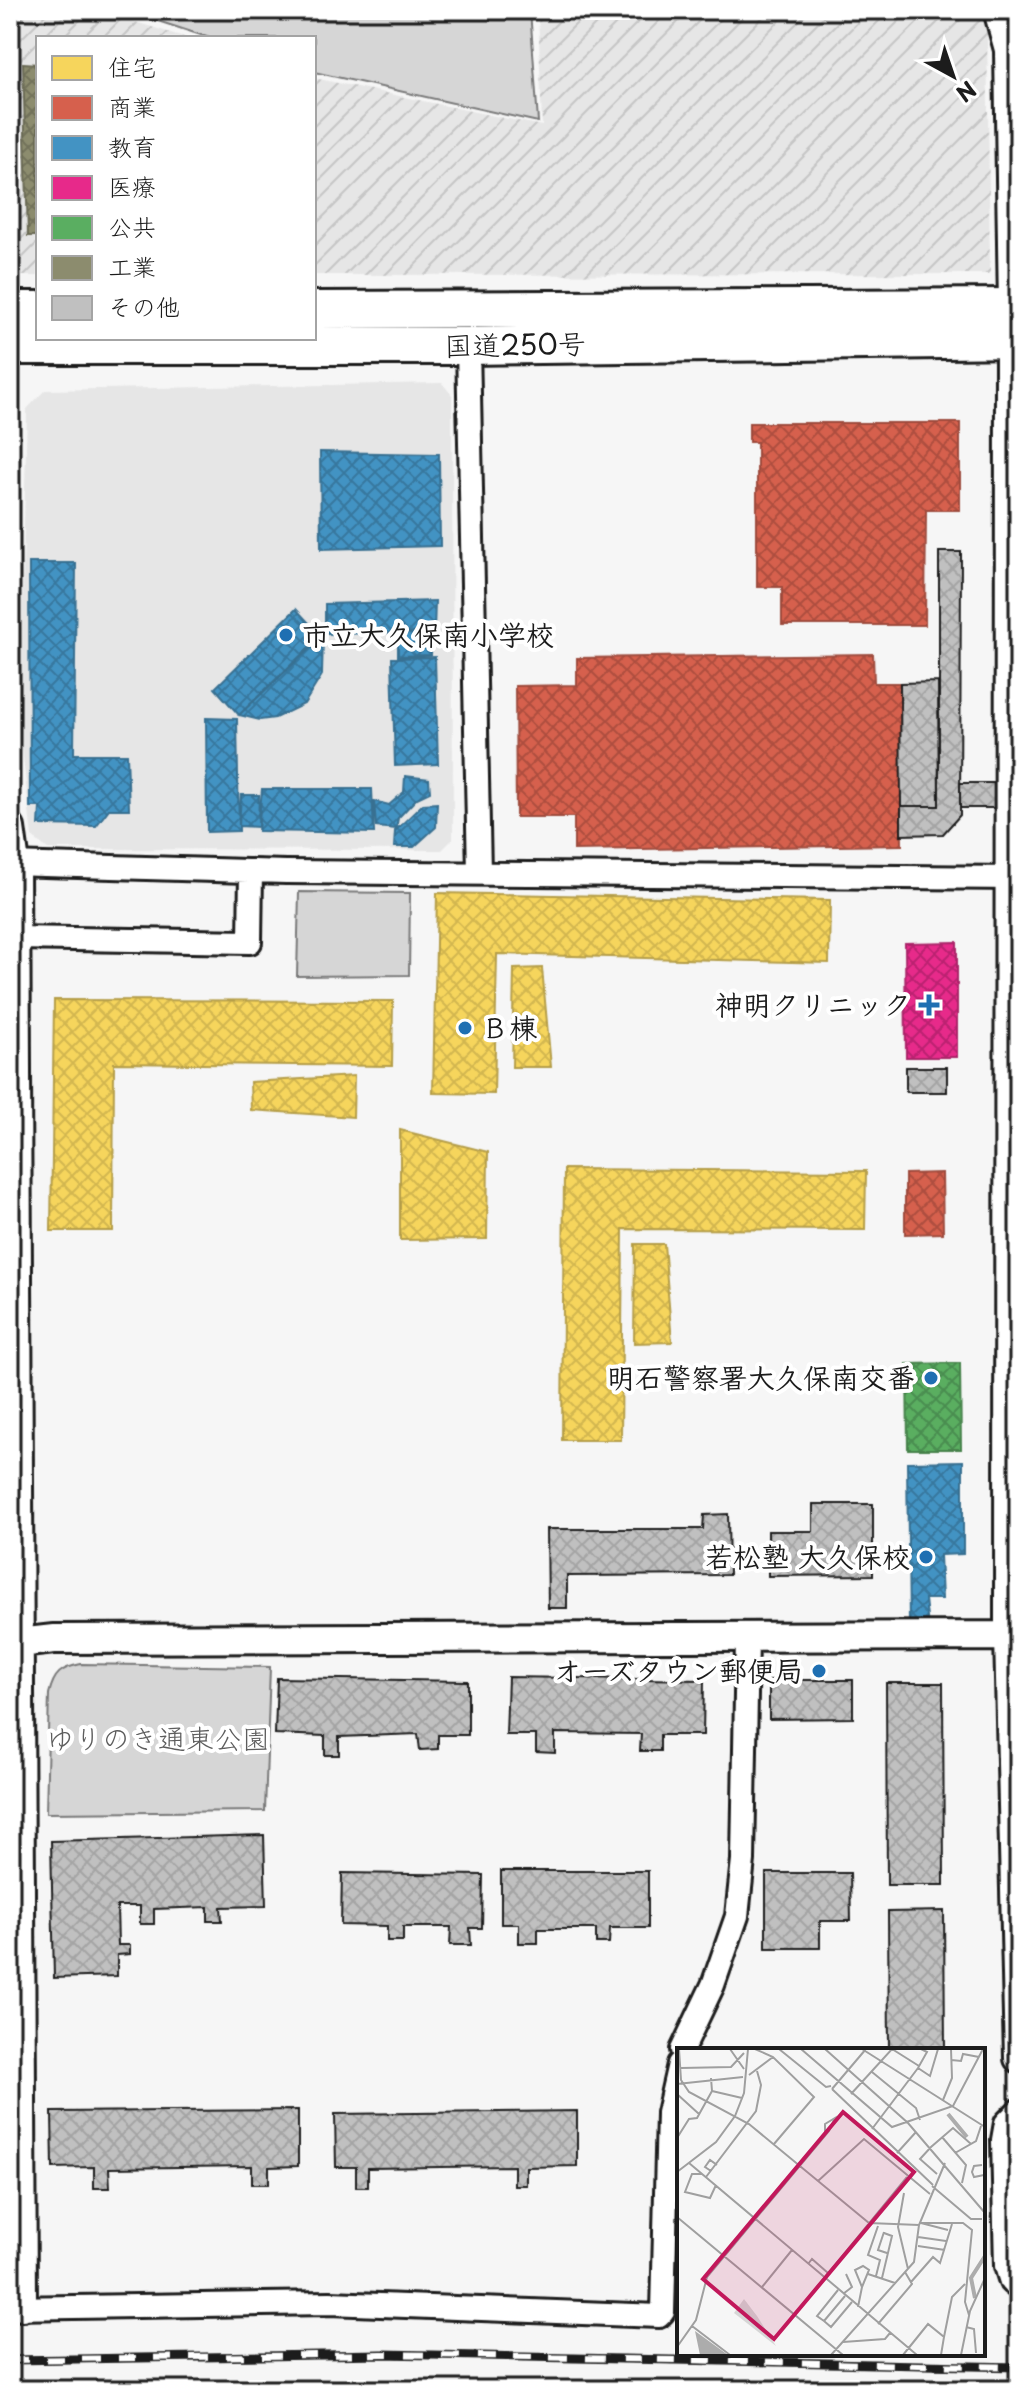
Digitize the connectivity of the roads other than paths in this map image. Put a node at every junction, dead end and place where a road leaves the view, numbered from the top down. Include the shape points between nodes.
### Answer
1 (995, 10) edge
2 (10, 310) edge
3 (36, 310) edge
4 (316, 310) edge
5 (1014, 323) edge
6 (10, 346) edge
7 (468, 346) junction
8 (10, 828) edge
9 (12, 864) edge
10 (251, 871) junction
11 (479, 873) junction
12 (1014, 878) edge
13 (15, 938) junction
14 (14, 1257) edge
15 (1014, 1636) edge
16 (747, 1639) junction
17 (15, 1645) edge
18 (683, 2048) edge
19 (1019, 2058) edge
20 (677, 2073) edge
21 (1019, 2110) edge
22 (1015, 2285) edge
23 (16, 2307) edge

1 - 5 street via 1006,50
2 - 3 highway
4 - 5 highway, 国道250号
5 - 7 highway, 国道250号
5 - 12 street
6 - 7 highway, 国道250号
7 - 11 street
8 - 9 street
9 - 10 street
9 - 13 street
10 - 11 street
10 - 13 street via 250,942
11 - 12 street
12 - 15 street
13 - 14 street
14 - 17 street
15 - 16 street
15 - 19 street
16 - 17 street via 54,1639
16 - 18 street via 737,1916
17 - 23 street
20 - 23 street via 668,2113 659,2316 330,2303
21 - 22 street via 1006,2123 1003,2140 1006,2266

